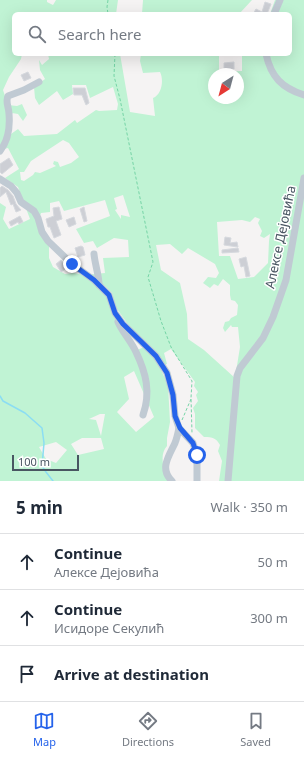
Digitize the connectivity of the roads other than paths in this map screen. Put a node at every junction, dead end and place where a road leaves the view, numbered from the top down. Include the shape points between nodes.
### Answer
1 (280, 0) edge
2 (275, 12) edge
3 (267, 56) edge
4 (39, 82) dead end
5 (304, 95) edge
6 (0, 151) edge
7 (304, 178) edge
8 (0, 179) edge
9 (94, 254) dead end
10 (99, 285) junction
11 (115, 313) junction
12 (143, 415) dead end
13 (180, 428) junction
14 (172, 481) edge
15 (197, 481) edge
16 (228, 481) edge

1 - 2 street
3 - 5 street via 278,81 292,91
4 - 6 street via 6,99 9,127
7 - 16 street, Алексе Дејовића via 286,280 263,338 240,368 237,376
8 - 10 street via 11,186 21,202 34,212 48,241
9 - 10 street
10 - 11 street via 109,295
11 - 12 street via 118,324 136,351 146,381 148,398
11 - 13 street via 156,356 167,373 175,416
13 - 14 street via 165,463 167,475
13 - 15 street via 193,443 197,455

